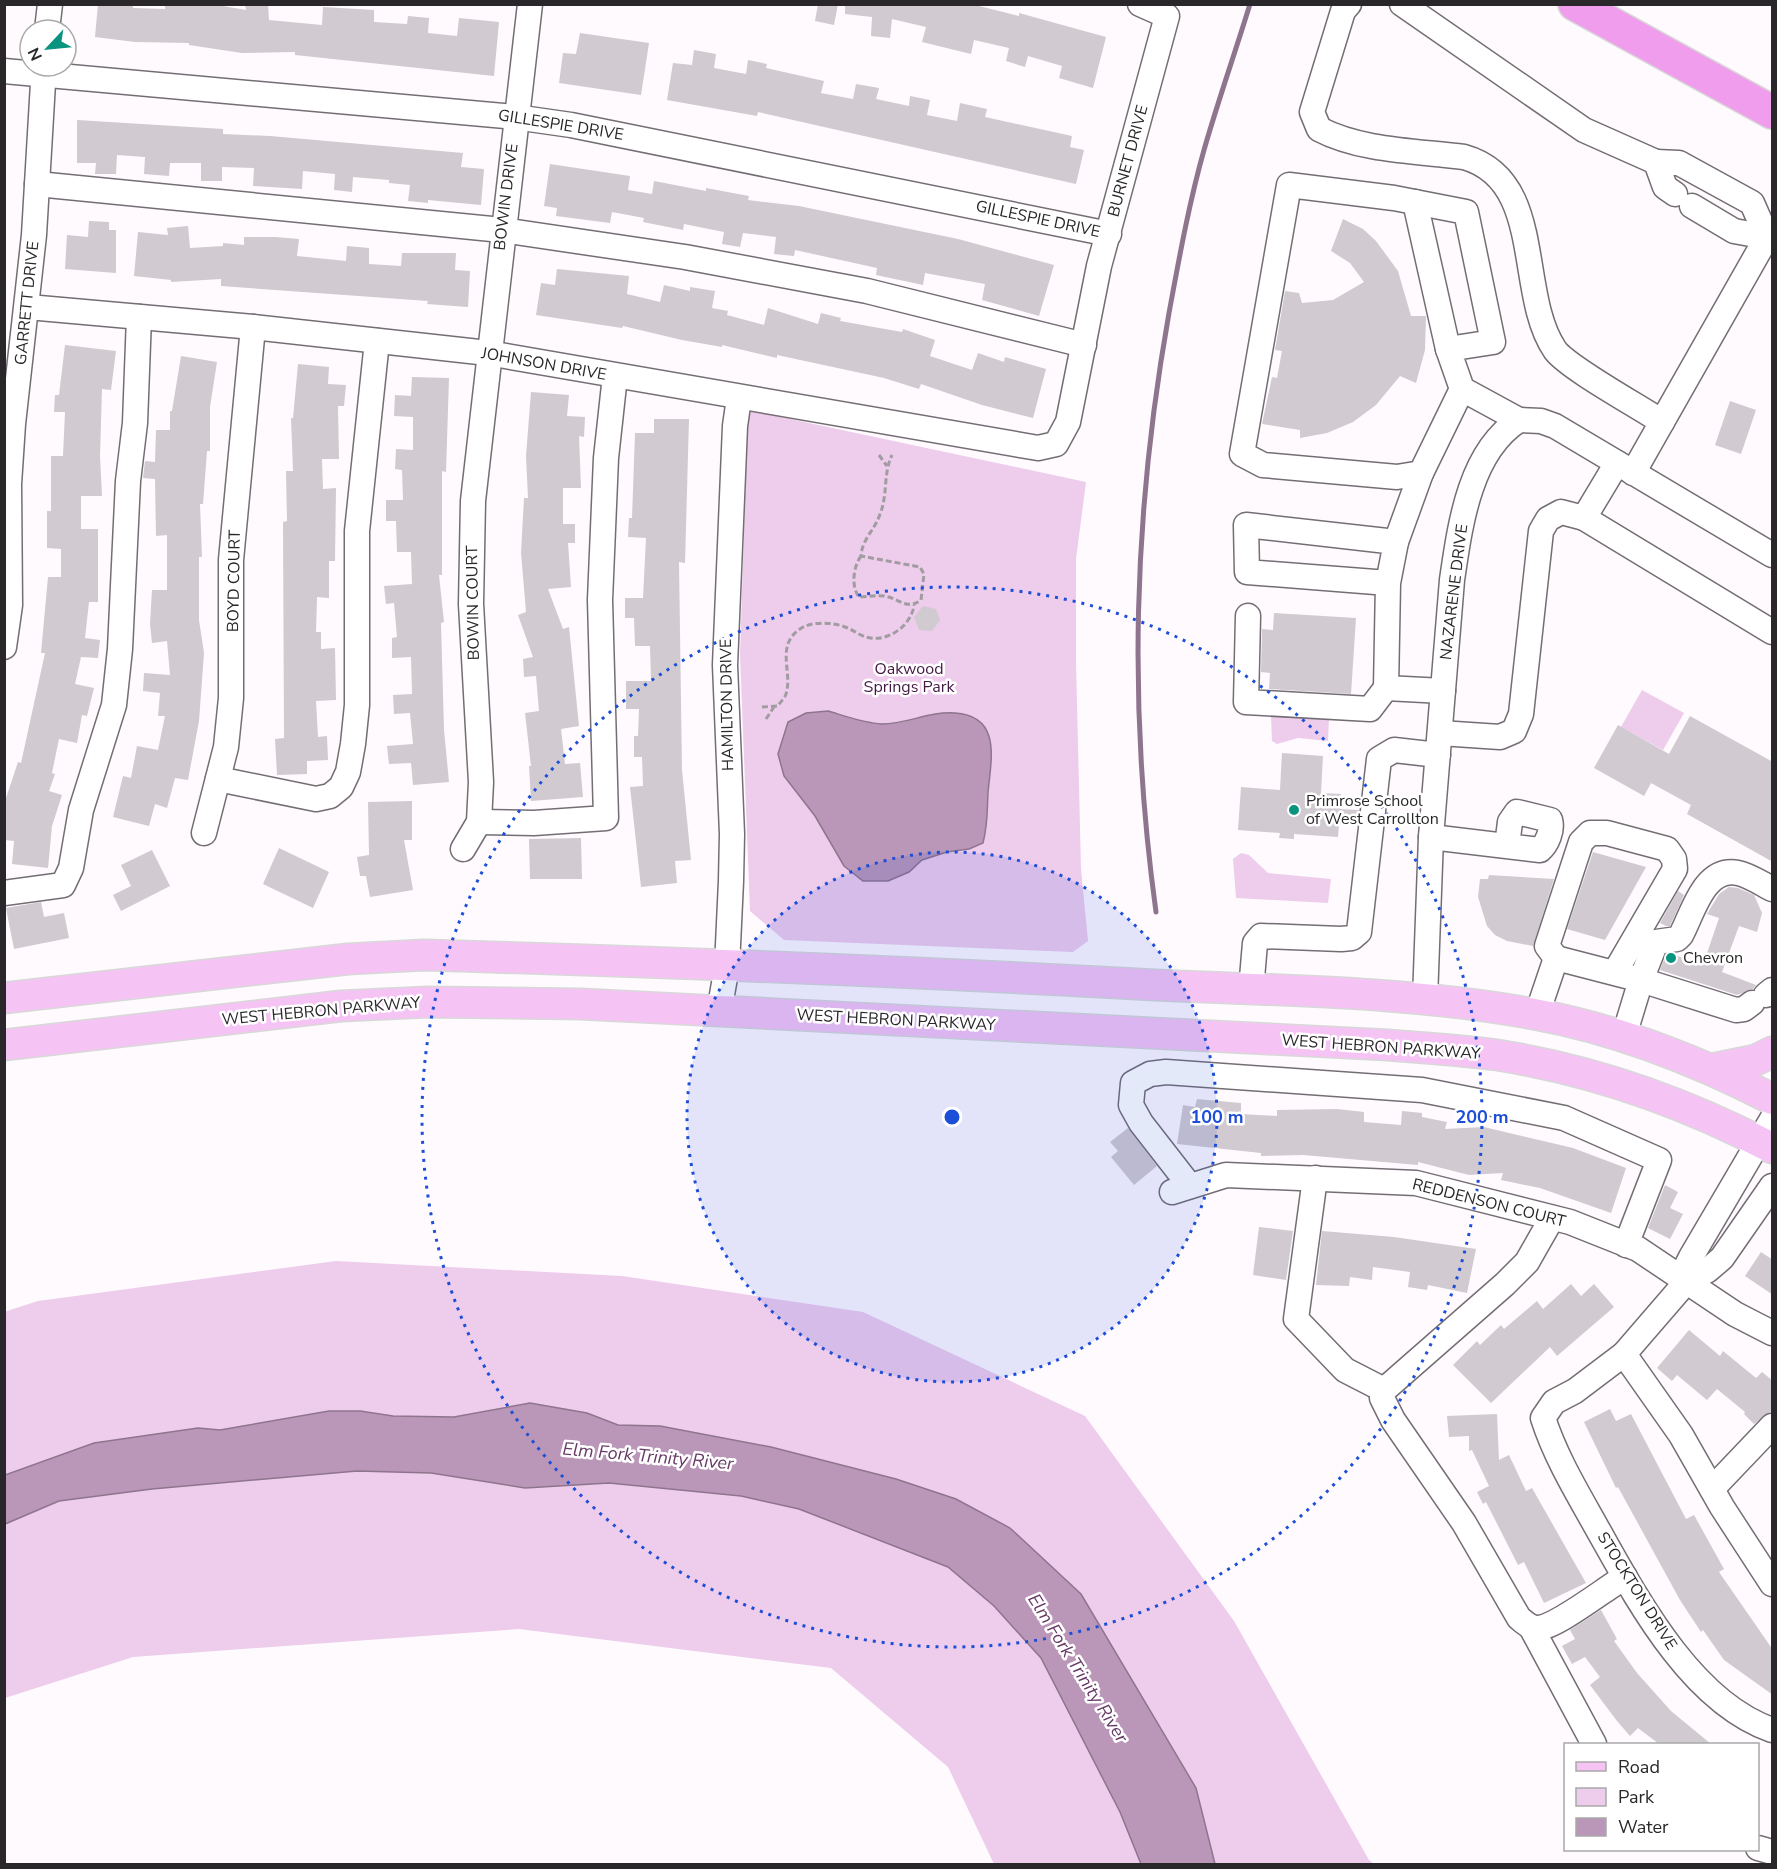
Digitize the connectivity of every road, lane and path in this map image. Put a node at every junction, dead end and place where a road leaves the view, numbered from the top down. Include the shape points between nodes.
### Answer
1 (1140, 4) edge
2 (1349, 4) edge
3 (1402, 4) edge
4 (1575, 4) edge
5 (524, 5) edge
6 (78, 72) edge
7 (43, 78) edge
8 (1773, 112) edge
9 (515, 117) junction
10 (1656, 162) junction
11 (37, 184) junction
12 (1415, 202) junction
13 (502, 230) junction
14 (1109, 234) junction
15 (1767, 237) junction
16 (28, 307) junction
17 (139, 317) junction
18 (253, 327) junction
19 (377, 341) junction
20 (1084, 345) junction
21 (1448, 349) junction
22 (488, 353) junction
23 (615, 376) junction
24 (1461, 389) junction
25 (740, 398) junction
26 (1519, 420) junction
27 (1662, 422) junction
28 (1056, 444) joint
29 (879, 455) dead end
30 (892, 455) dead end
31 (887, 466) junction
32 (1625, 468) junction
33 (1420, 473) junction
34 (1584, 519) junction
35 (1396, 542) junction
36 (1773, 555) edge
37 (861, 556) junction
38 (1388, 583) junction
39 (914, 605) junction
40 (1248, 616) dead end
41 (1773, 632) edge
42 (4, 648) edge
43 (1386, 688) junction
44 (1443, 691) junction
45 (762, 707) dead end
46 (774, 707) junction
47 (766, 719) dead end
48 (1439, 744) junction
49 (218, 779) junction
50 (478, 822) junction
51 (204, 833) dead end
52 (1431, 837) junction
53 (1507, 846) dead end
54 (463, 849) dead end
55 (1773, 889) edge
56 (4, 893) edge
57 (1556, 958) junction
58 (727, 966) junction
59 (1615, 972) junction
60 (1641, 980) junction
61 (1251, 990) junction
62 (1764, 996) edge
63 (4, 998) edge
64 (1425, 999) junction
65 (719, 1012) junction
66 (1537, 1014) junction
67 (1623, 1039) junction
68 (4, 1045) edge
69 (1773, 1052) edge
70 (1712, 1069) junction
71 (1773, 1099) edge
72 (1768, 1136) edge
73 (1315, 1178) junction
74 (1773, 1186) edge
75 (1552, 1218) junction
76 (1626, 1245) junction
77 (1687, 1281) junction
78 (1770, 1325) edge
79 (1624, 1354) junction
80 (1384, 1390) junction
81 (1773, 1426) edge
82 (1712, 1490) junction
83 (1625, 1577) junction
84 (1773, 1584) edge
85 (1531, 1627) junction
86 (1773, 1730) edge
87 (1593, 1743) edge

1 - 14 street, BURNET DRIVE via 1167,16
2 - 27 street via 1343,11 1312,112 1319,129 1362,143 1476,160 1496,175 1515,197 1542,324 1557,353
3 - 10 street via 1584,129
4 - 8 highway
5 - 9 street, BOWIN DRIVE
6 - 9 street, GILLESPIE DRIVE
7 - 11 street, GARRETT DRIVE
9 - 13 street, BOWIN DRIVE
9 - 14 street, GILLESPIE DRIVE via 680,146
10 - 15 street via 1665,187 1684,200 1734,231
10 - 15 street via 1679,163 1752,203
11 - 13 street
11 - 16 street, GARRETT DRIVE
12 - 21 street
12 - 21 street via 1466,212 1493,342
12 - 33 street via 1289,185 1242,454 1263,465 1396,477
13 - 20 street via 685,257 867,291
13 - 22 street, BOWIN DRIVE
14 - 20 street, BURNET DRIVE
15 - 27 street
16 - 17 street, JOHNSON DRIVE
16 - 42 street, GARRETT DRIVE via 13,424 9,484 10,605
17 - 18 street, JOHNSON DRIVE
17 - 56 street via 140,355 114,705 81,810 71,868 63,885
18 - 19 street, JOHNSON DRIVE
18 - 49 street, BOYD COURT via 231,560 231,698
19 - 22 street, JOHNSON DRIVE
19 - 49 street via 357,531 357,705 348,772 341,787 330,796 316,799
20 - 28 street, BURNET DRIVE via 1068,422
21 - 24 street
22 - 23 street, JOHNSON DRIVE
22 - 50 street, BOWIN COURT via 472,512 471,604 481,782
23 - 25 street, JOHNSON DRIVE
23 - 50 street via 606,458 600,600 606,818 534,824
24 - 26 street
24 - 33 street
25 - 28 street, JOHNSON DRIVE via 1038,448
25 - 58 street, HAMILTON DRIVE via 735,426 725,665 732,834
26 - 32 street via 1554,426
26 - 44 street, NAZARENE DRIVE via 1509,426 1492,448 1471,489 1452,580
27 - 32 street
29 - 31 path
30 - 31 path
31 - 37 path via 880,516 862,546
32 - 34 street
32 - 36 street
33 - 35 street
34 - 41 street
34 - 48 street via 1561,512 1548,519 1541,531 1521,714 1514,731 1500,737
35 - 38 street
35 - 38 street via 1246,525 1247,572
37 - 39 path via 854,582 859,597 886,596
37 - 39 path via 920,567 924,585 921,600
38 - 43 street
39 - 46 path via 911,618 903,627 877,639 835,625 820,624 799,630 785,655 786,695
40 - 43 street via 1246,702 1370,709
43 - 44 street
44 - 48 street, NAZARENE DRIVE
45 - 46 path
46 - 47 path
48 - 52 street, NAZARENE DRIVE
48 - 61 street via 1394,750 1379,759 1359,932 1352,938 1341,939 1261,936 1255,943
49 - 51 street, BOYD COURT
50 - 54 street, BOWIN COURT
52 - 53 street
52 - 64 street, NAZARENE DRIVE
55 - 60 street via 1739,873 1719,875 1702,891 1677,939 1656,942
57 - 59 street
57 - 59 street via 1547,946 1581,842 1590,832 1667,849 1675,869
57 - 66 street
58 - 61 main road
58 - 63 main road via 413,955 203,974
58 - 65 street, HAMILTON DRIVE
59 - 60 street
60 - 62 street via 1736,1010
60 - 67 street
61 - 64 main road
64 - 66 main road
65 - 68 main road, WEST HEBRON PARKWAY via 417,1002 288,1011
65 - 72 main road, WEST HEBRON PARKWAY via 1388,1045 1496,1055 1625,1085
66 - 67 main road
67 - 70 main road
69 - 70 main road via 1756,1060
70 - 71 main road
72 - 77 street via 1691,1257 1685,1269
73 - 75 street, REDDENSON COURT via 1416,1183
73 - 76 street, REDDENSON COURT via 1226,1175 1181,1189 1131,1105 1133,1083 1150,1074 1166,1072 1422,1090 1564,1118 1659,1160
73 - 80 street via 1296,1319 1345,1370
74 - 77 street via 1722,1258
75 - 76 street, REDDENSON COURT
75 - 80 street via 1527,1262 1513,1277
76 - 77 street, REDDENSON COURT
77 - 78 street, REDDENSON COURT via 1735,1314
77 - 79 street
79 - 82 street via 1681,1435
79 - 83 street, STOCKTON DRIVE via 1554,1402 1543,1418 1553,1449
80 - 85 street via 1382,1398 1393,1420 1464,1523 1518,1618
81 - 82 street
82 - 84 street
83 - 85 street via 1565,1616 1539,1628
83 - 86 street, STOCKTON DRIVE via 1674,1651 1707,1686 1754,1724
85 - 87 street

